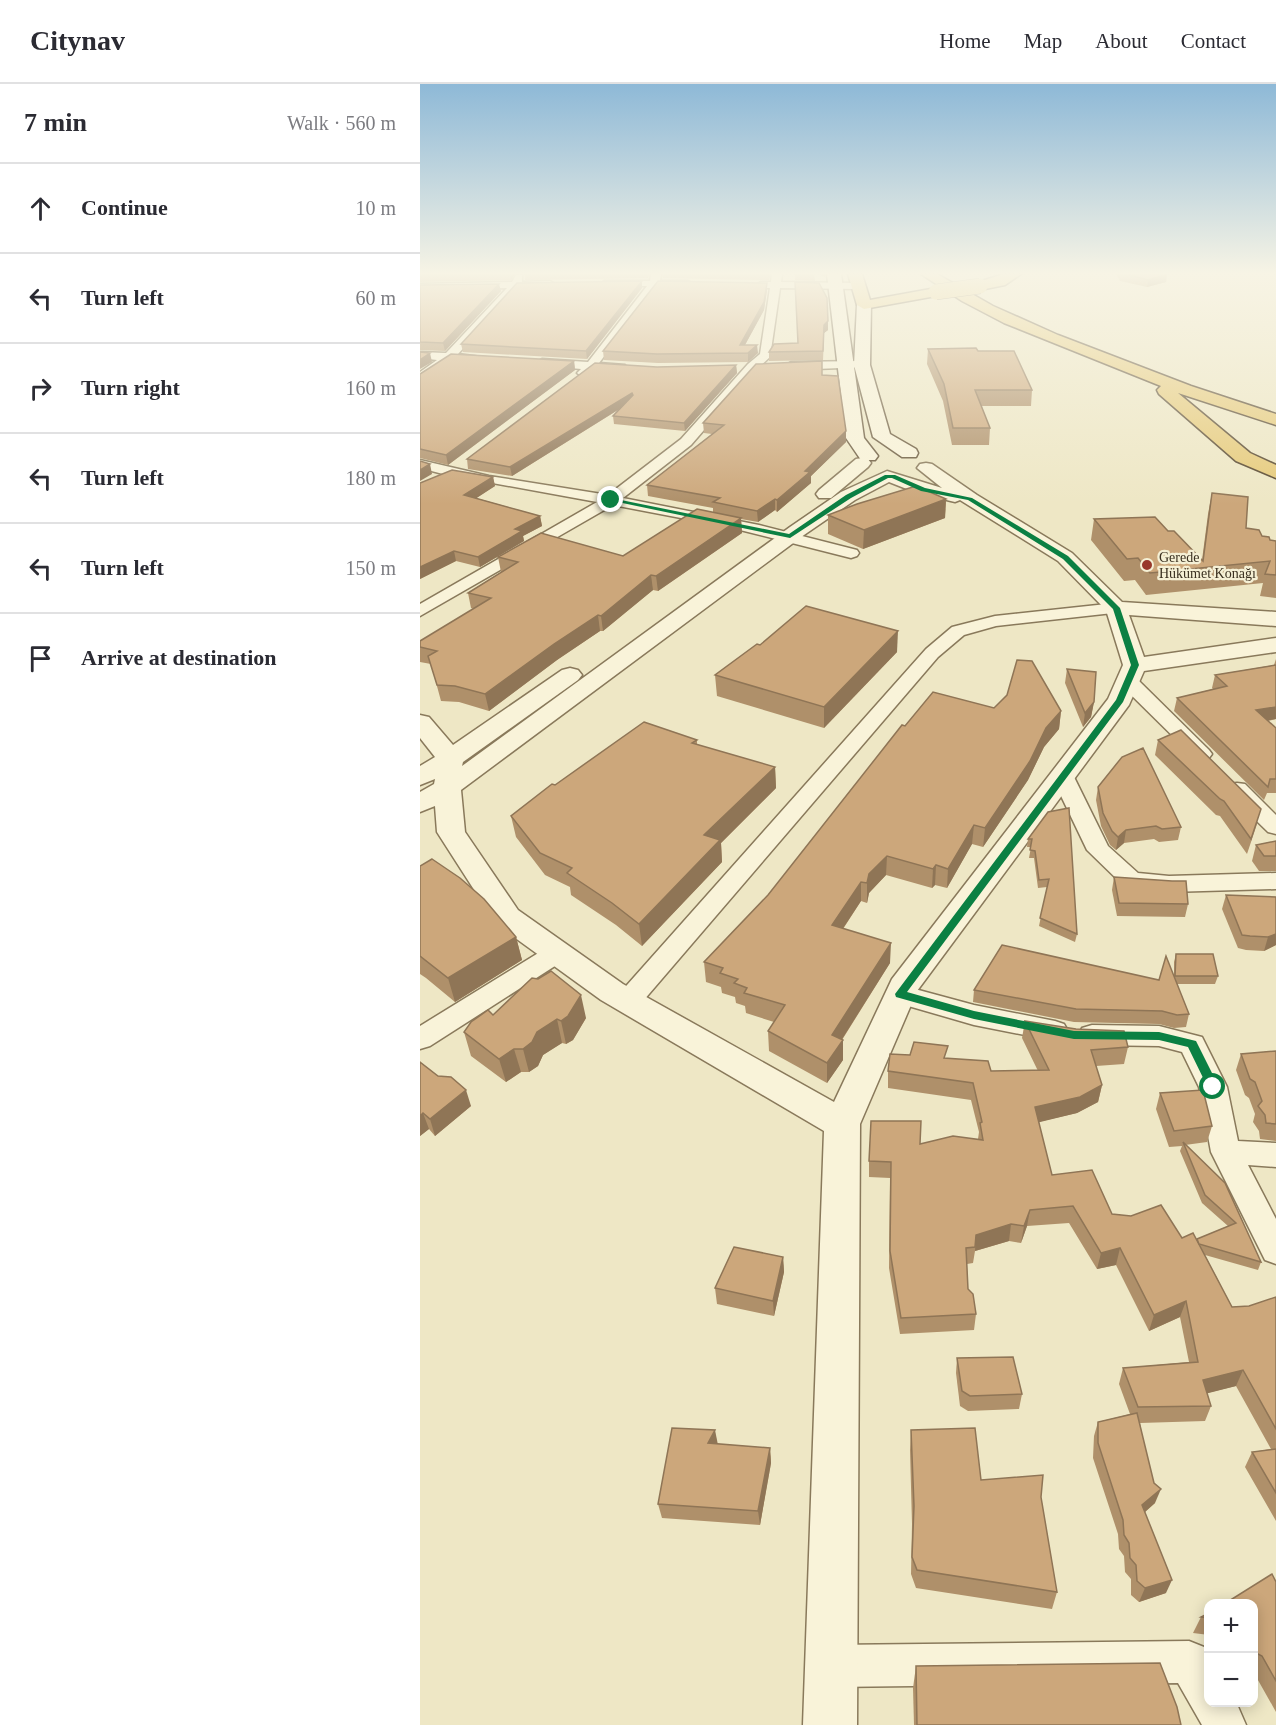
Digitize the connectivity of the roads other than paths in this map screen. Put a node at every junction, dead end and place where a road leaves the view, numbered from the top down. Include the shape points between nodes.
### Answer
1 (455, 351) edge
2 (603, 351) edge
3 (767, 351) edge
4 (842, 351) edge
5 (862, 351) edge
6 (1082, 351) edge
7 (1107, 351) edge
8 (420, 355) edge
9 (449, 357) junction
10 (485, 360) edge
11 (532, 363) edge
12 (844, 365) junction
13 (862, 365) junction
14 (591, 366) junction
15 (746, 367) junction
16 (636, 368) edge
17 (420, 377) edge
18 (1150, 377) junction
19 (572, 381) edge
20 (1276, 410) edge
21 (1276, 420) edge
22 (909, 453) junction
23 (469, 458) edge
24 (865, 460) junction
25 (420, 464) edge
26 (926, 468) junction
27 (1276, 472) edge
28 (450, 473) junction
29 (890, 476) junction
30 (430, 483) edge
31 (970, 499) junction
32 (611, 500) junction
33 (781, 534) junction
34 (850, 553) dead end
35 (1116, 608) junction
36 (420, 611) edge
37 (1276, 619) edge
38 (1276, 645) edge
39 (1132, 673) junction
40 (420, 722) edge
41 (439, 775) edge
42 (1062, 775) junction
43 (420, 804) edge
44 (1276, 827) edge
45 (1276, 881) edge
46 (557, 953) junction
47 (900, 994) junction
48 (628, 1001) junction
49 (420, 1039) edge
50 (842, 1124) junction
51 (1226, 1152) junction
52 (1276, 1155) edge
53 (1276, 1250) edge
54 (831, 1666) junction
55 (1204, 1688) edge
56 (1215, 1707) edge
57 (830, 1725) edge
58 (1225, 1725) edge

1 - 9 street
2 - 14 street
3 - 15 street via 766,355
4 - 12 main road
5 - 13 main road
6 - 18 highway
7 - 20 highway
8 - 9 street
9 - 10 street
9 - 17 street
11 - 14 street
12 - 13 street
12 - 15 street
12 - 24 main road via 855,438
13 - 22 main road via 882,437
14 - 16 street
14 - 19 street
15 - 32 street via 686,442
18 - 21 highway
18 - 27 highway via 1243,457
22 - 24 street via 883,452
22 - 26 street via 927,461
23 - 28 street
24 - 29 street via 867,471
24 - 33 street
25 - 28 street
26 - 29 street via 914,475
26 - 31 street
28 - 30 street
28 - 32 street
29 - 31 street via 923,489
29 - 33 street
31 - 35 street via 1065,557
32 - 33 street
32 - 36 street
33 - 34 street
33 - 41 street via 471,773
35 - 37 street
35 - 39 street
35 - 48 street via 995,621 958,630 932,654
38 - 39 street
39 - 42 street via 1120,700
39 - 44 street via 1223,775
40 - 41 street
41 - 43 street
41 - 46 street via 451,832 507,917
42 - 45 street via 1098,850 1131,880 1169,884
42 - 47 street
46 - 48 street
46 - 49 street
47 - 50 street
47 - 51 street via 974,1015 1074,1035 1159,1036 1192,1044 1213,1087
48 - 50 street
50 - 54 street
51 - 52 street
51 - 53 street
54 - 55 street via 1189,1662
54 - 57 street
56 - 58 street

